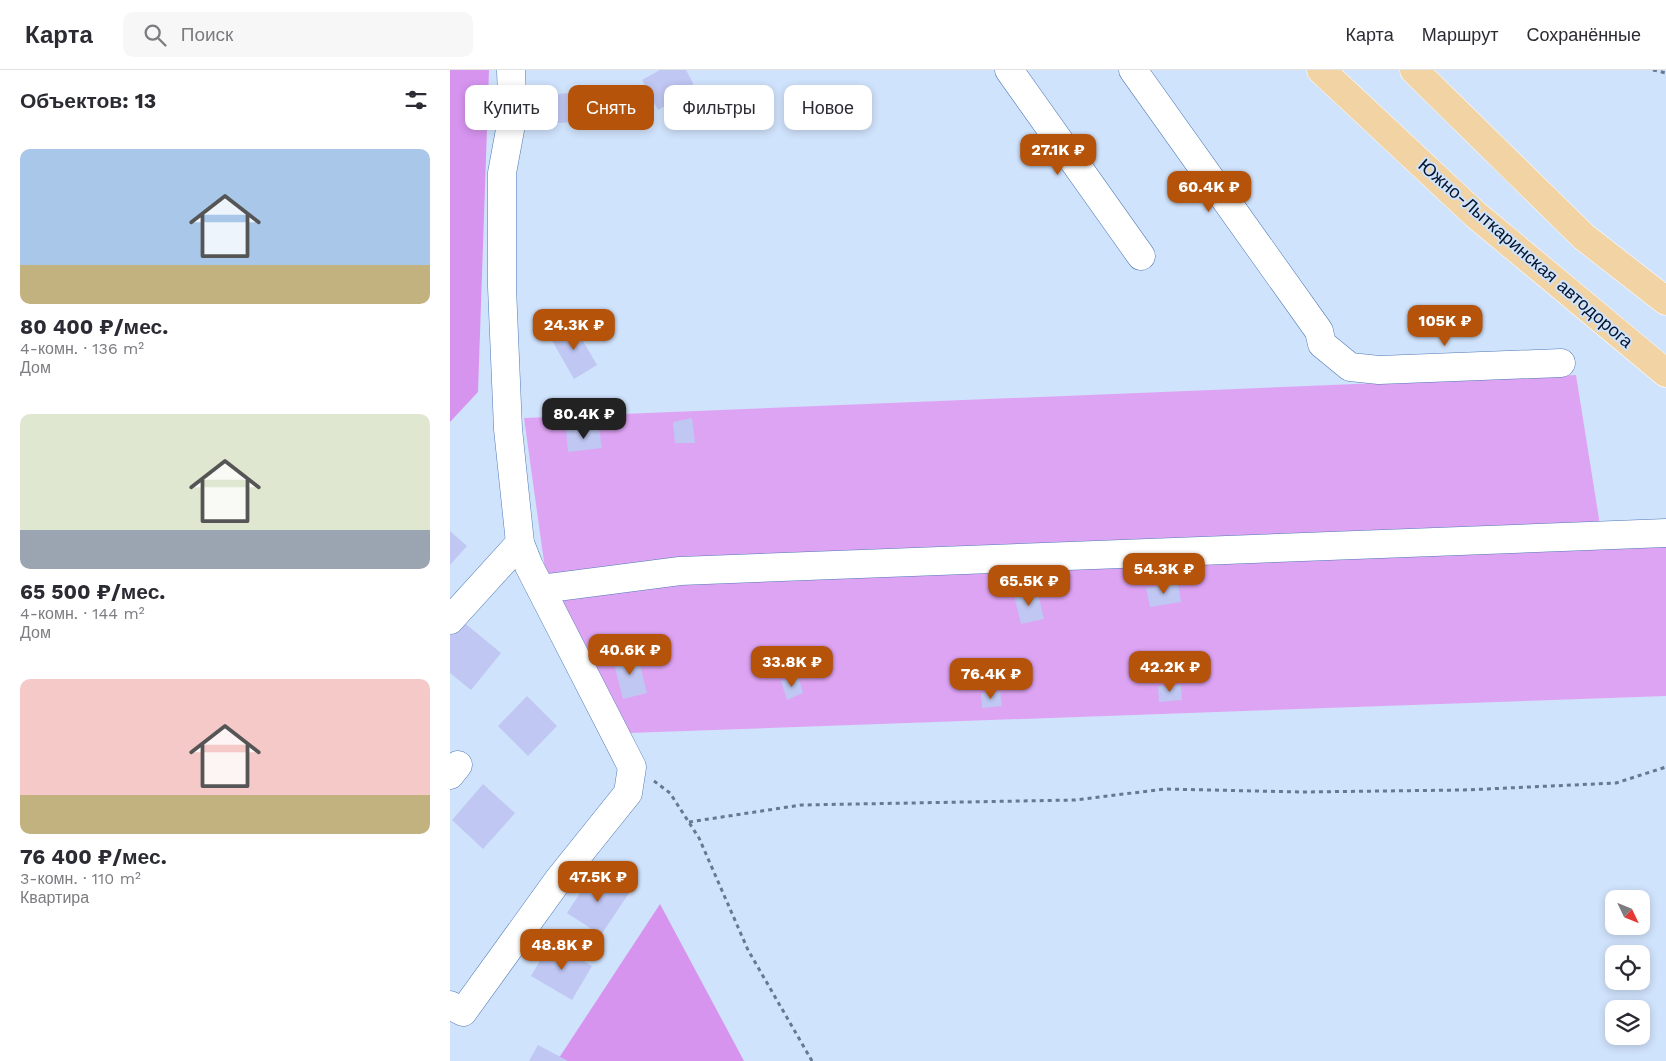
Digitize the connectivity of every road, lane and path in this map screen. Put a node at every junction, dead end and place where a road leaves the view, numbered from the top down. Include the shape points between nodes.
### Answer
1 (511, 70) edge
2 (1009, 70) edge
3 (1133, 70) edge
4 (1322, 70) edge
5 (1414, 70) edge
6 (1653, 70) edge
7 (1666, 73) edge
8 (1141, 256) dead end
9 (1666, 301) edge
10 (1561, 364) dead end
11 (1666, 374) edge
12 (1666, 534) edge
13 (520, 543) junction
14 (541, 589) junction
15 (450, 620) edge
16 (632, 767) junction
17 (1666, 767) edge
18 (689, 822) junction
19 (450, 1005) edge
20 (812, 1061) edge

1 - 13 street via 510,130 502,173 502,286 508,429
2 - 8 street
3 - 10 street via 1319,331 1322,344 1350,368 1379,370
4 - 11 main road, Южно-Лыткаринская автодорога via 1476,215
5 - 9 main road via 1584,237
6 - 7 path
12 - 14 street via 680,571
13 - 14 street
13 - 15 street
14 - 16 street
16 - 18 path via 670,792
16 - 19 street via 628,794 559,879 462,1012
17 - 18 path via 1616,783 1301,792 1165,789 1075,800 801,806
18 - 20 path via 748,950

